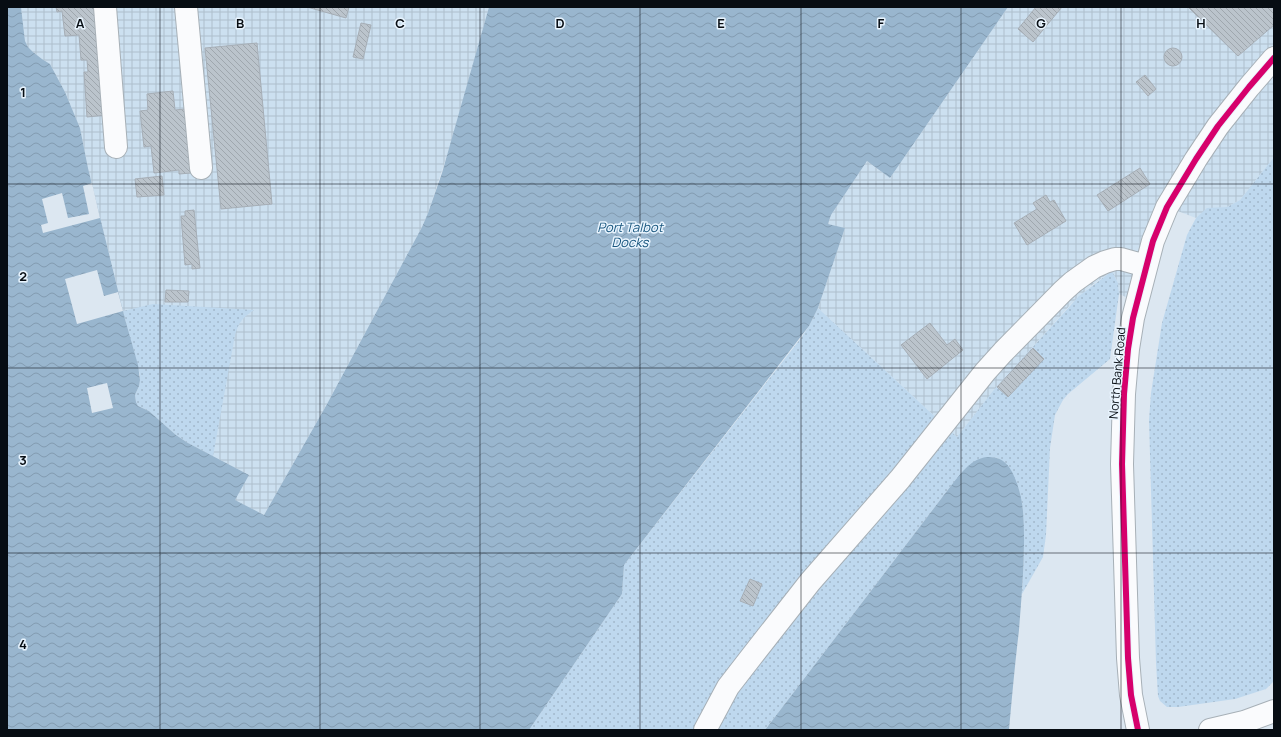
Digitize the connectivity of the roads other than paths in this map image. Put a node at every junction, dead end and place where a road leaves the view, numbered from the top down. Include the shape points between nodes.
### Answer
1 (105, 7) edge
2 (186, 7) edge
3 (1274, 58) edge
4 (116, 147) dead end
5 (201, 168) dead end
6 (1146, 266) junction
7 (1274, 711) edge
8 (704, 730) edge
9 (1138, 730) edge
10 (1210, 730) edge

1 - 4 street
2 - 5 street
3 - 6 street, North Bank Road via 1218,126 1196,159 1167,207
6 - 8 street via 1115,259 1094,267 1073,282 1002,352 760,645 728,687
6 - 9 street, North Bank Road via 1128,349 1122,464 1128,658 1131,695
7 - 10 street via 1244,722

